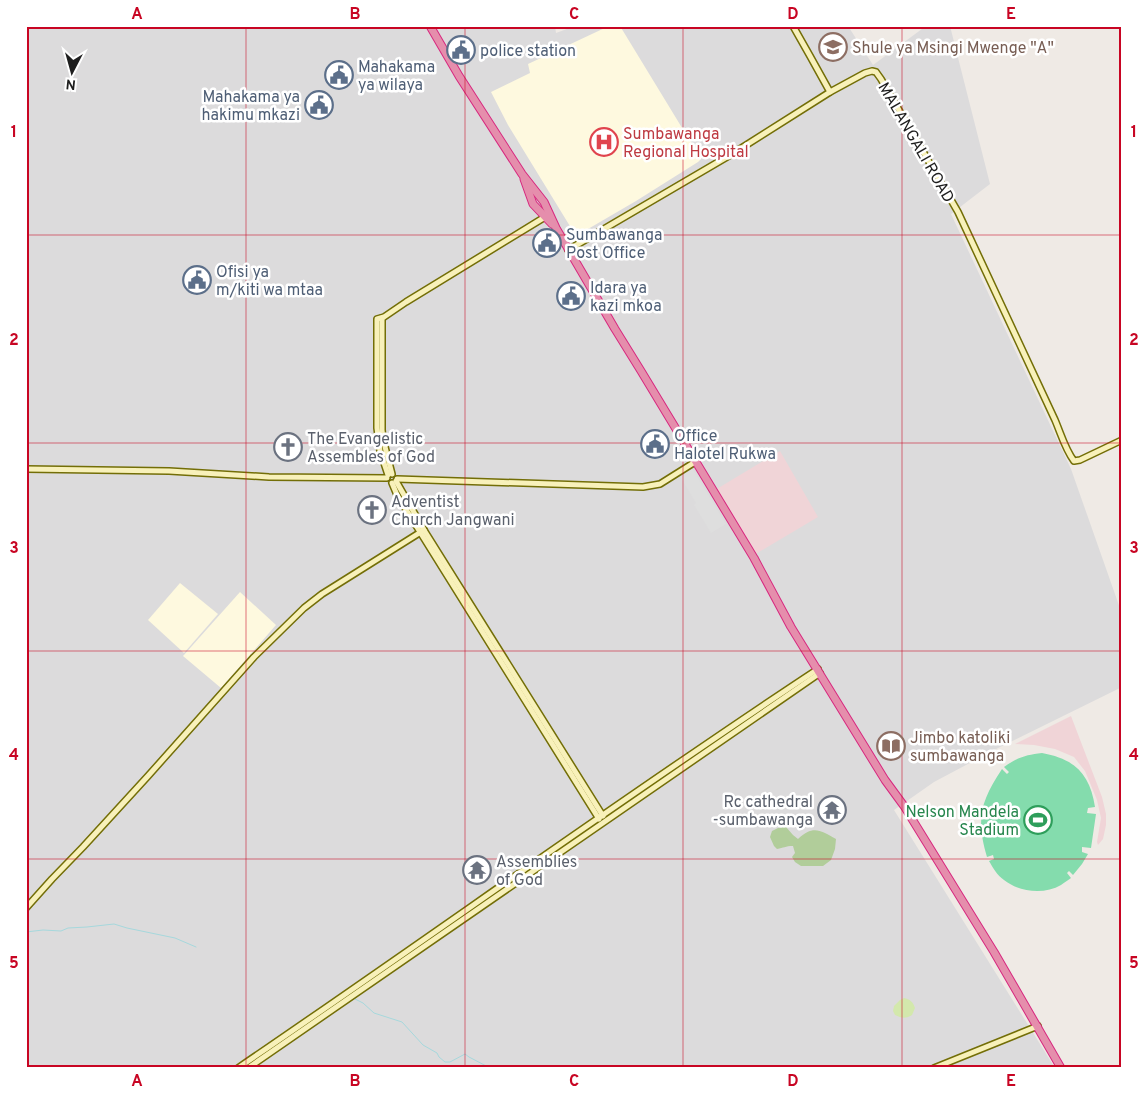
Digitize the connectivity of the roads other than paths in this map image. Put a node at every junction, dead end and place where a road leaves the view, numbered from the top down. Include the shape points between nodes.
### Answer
1 (430, 26) edge
2 (793, 26) edge
3 (830, 92) junction
4 (522, 174) junction
5 (540, 197) junction
6 (533, 202) junction
7 (545, 204) junction
8 (538, 210) junction
9 (545, 217) junction
10 (556, 228) junction
11 (568, 250) junction
12 (1122, 440) edge
13 (695, 462) junction
14 (26, 469) edge
15 (389, 476) junction
16 (395, 481) junction
17 (422, 531) junction
18 (819, 671) junction
19 (600, 817) junction
20 (604, 822) junction
21 (26, 908) edge
22 (1038, 1026) junction
23 (238, 1068) edge
24 (248, 1068) edge
25 (934, 1068) edge
26 (1062, 1068) edge

1 - 4 highway
2 - 3 street
3 - 11 street, MALANGALI ROAD
3 - 12 street, MALANGALI ROAD via 872,70 881,79 958,212 1074,461
4 - 5 highway
4 - 6 highway
5 - 6 highway
5 - 7 highway
6 - 8 highway
7 - 8 highway
7 - 10 highway
8 - 9 highway
9 - 10 highway
9 - 15 street via 379,319 382,430
10 - 11 highway
11 - 13 highway
13 - 16 street via 660,484 643,486
13 - 18 highway
14 - 15 street via 269,477
15 - 16 street via 389,482
15 - 16 street via 396,476
16 - 17 street via 397,495
17 - 19 street
17 - 21 street via 304,608 254,657
18 - 19 street via 739,721
18 - 20 street
18 - 22 highway
19 - 20 street
19 - 23 street
20 - 24 street
22 - 25 street
22 - 26 highway

